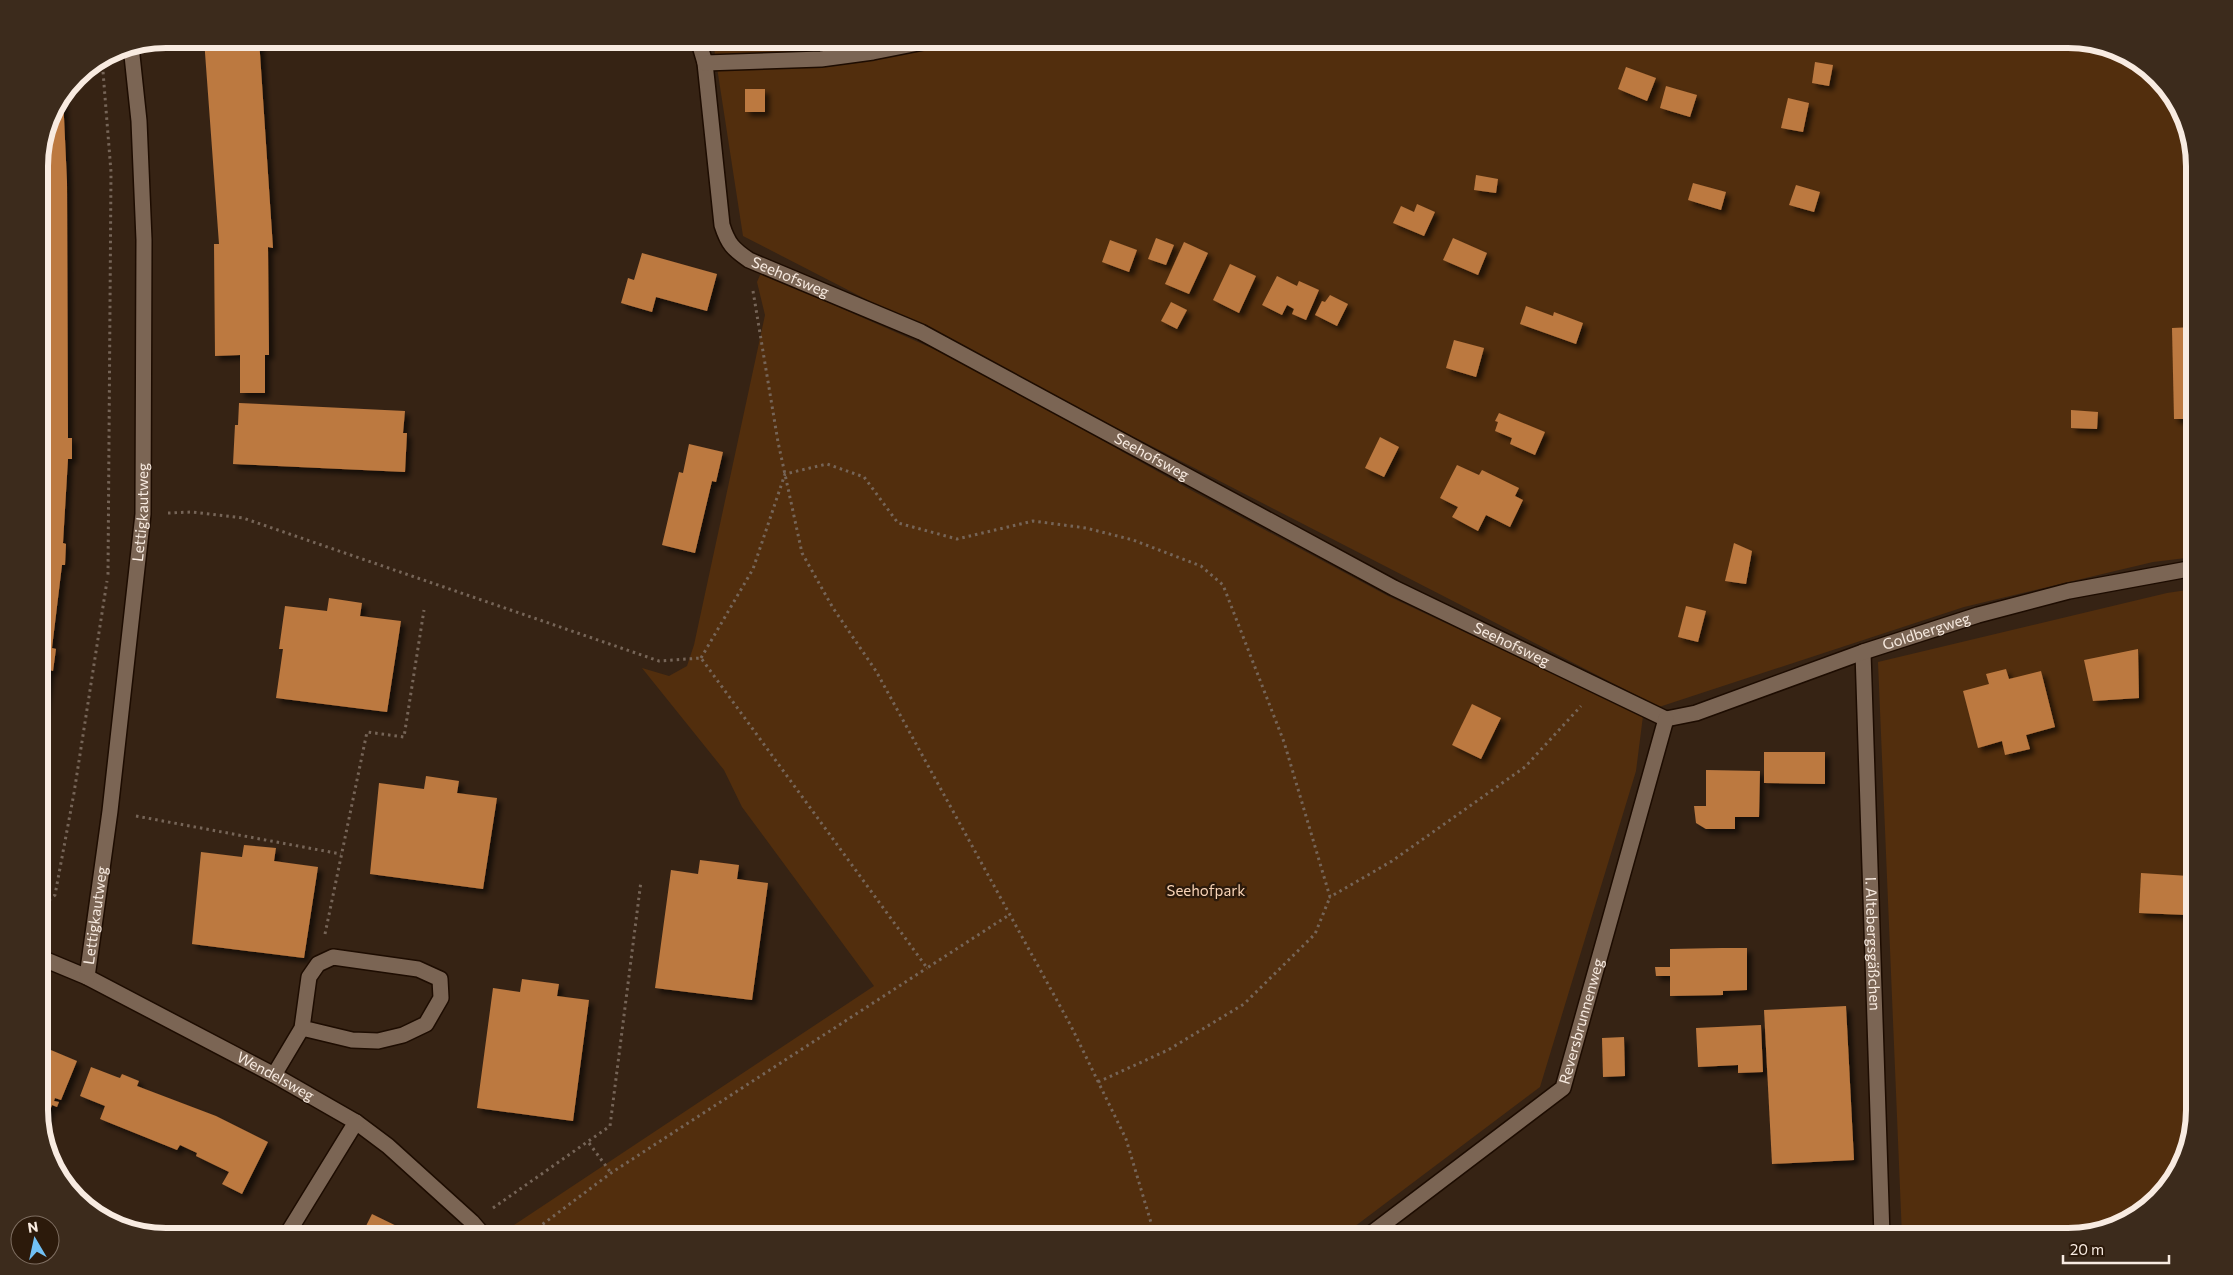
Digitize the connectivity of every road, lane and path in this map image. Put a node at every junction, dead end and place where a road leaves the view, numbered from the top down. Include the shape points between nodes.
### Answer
1 (701, 48) edge
2 (893, 48) edge
3 (131, 53) edge
4 (705, 63) junction
5 (103, 65) edge
6 (749, 260) junction
7 (785, 474) junction
8 (192, 512) dead end
9 (2185, 570) edge
10 (424, 610) dead end
11 (1863, 652) junction
12 (702, 658) junction
13 (1600, 686) junction
14 (1666, 718) junction
15 (110, 811) junction
16 (341, 854) junction
17 (641, 882) dead end
18 (1330, 897) junction
19 (48, 901) edge
20 (1009, 915) junction
21 (48, 962) edge
22 (318, 964) junction
23 (927, 968) junction
24 (87, 977) junction
25 (302, 1028) junction
26 (274, 1075) junction
27 (1098, 1082) junction
28 (356, 1122) junction
29 (589, 1143) junction
30 (612, 1173) junction
31 (472, 1222) junction
32 (291, 1228) edge
33 (477, 1228) edge
34 (539, 1228) edge
35 (1153, 1228) edge
36 (1379, 1228) edge
37 (1882, 1228) edge

1 - 4 street, Seehofsweg
2 - 4 street via 821,59
3 - 15 street, Lettigkautweg via 139,121 144,240 143,514
4 - 6 street, Seehofsweg via 722,225 735,251
5 - 19 path via 111,172 108,575 74,793 55,895
6 - 7 path
6 - 13 street, Seehofsweg via 921,332 1394,588
7 - 12 path via 753,570
7 - 18 path via 828,464 864,476 898,523 957,539 1033,521 1086,528 1124,538 1201,566 1223,585 1284,742
7 - 20 path via 802,553 833,608 876,671
8 - 12 path via 243,518 659,661
9 - 11 street, Goldbergweg via 2069,591 1978,615
10 - 16 path via 404,737 367,732
11 - 14 street, Goldbergweg via 1696,713
11 - 37 street, I. Altebergsgäßchen
12 - 23 path
13 - 14 street, Seehofsweg
13 - 18 path via 1525,767 1392,861
14 - 36 street, Reversbrunnenweg via 1563,1088
15 - 16 path
15 - 24 street, Lettigkautweg
16 - 22 path
17 - 29 path via 610,1126
18 - 27 path via 1315,934 1244,1004 1168,1050
20 - 23 path
20 - 27 path via 1071,1026
21 - 24 street, Wendelsweg
22 - 25 street via 309,977
22 - 25 street via 333,957 418,969 440,979 441,998 426,1024 403,1035 378,1041 352,1040
23 - 30 path
24 - 26 street, Wendelsweg
25 - 26 street
26 - 28 street, Wendelsweg
27 - 35 path via 1126,1139
28 - 31 street, Wendelsweg via 388,1146
28 - 32 street
29 - 30 path
29 - 31 path
30 - 34 path
31 - 33 street, Wendelsweg

